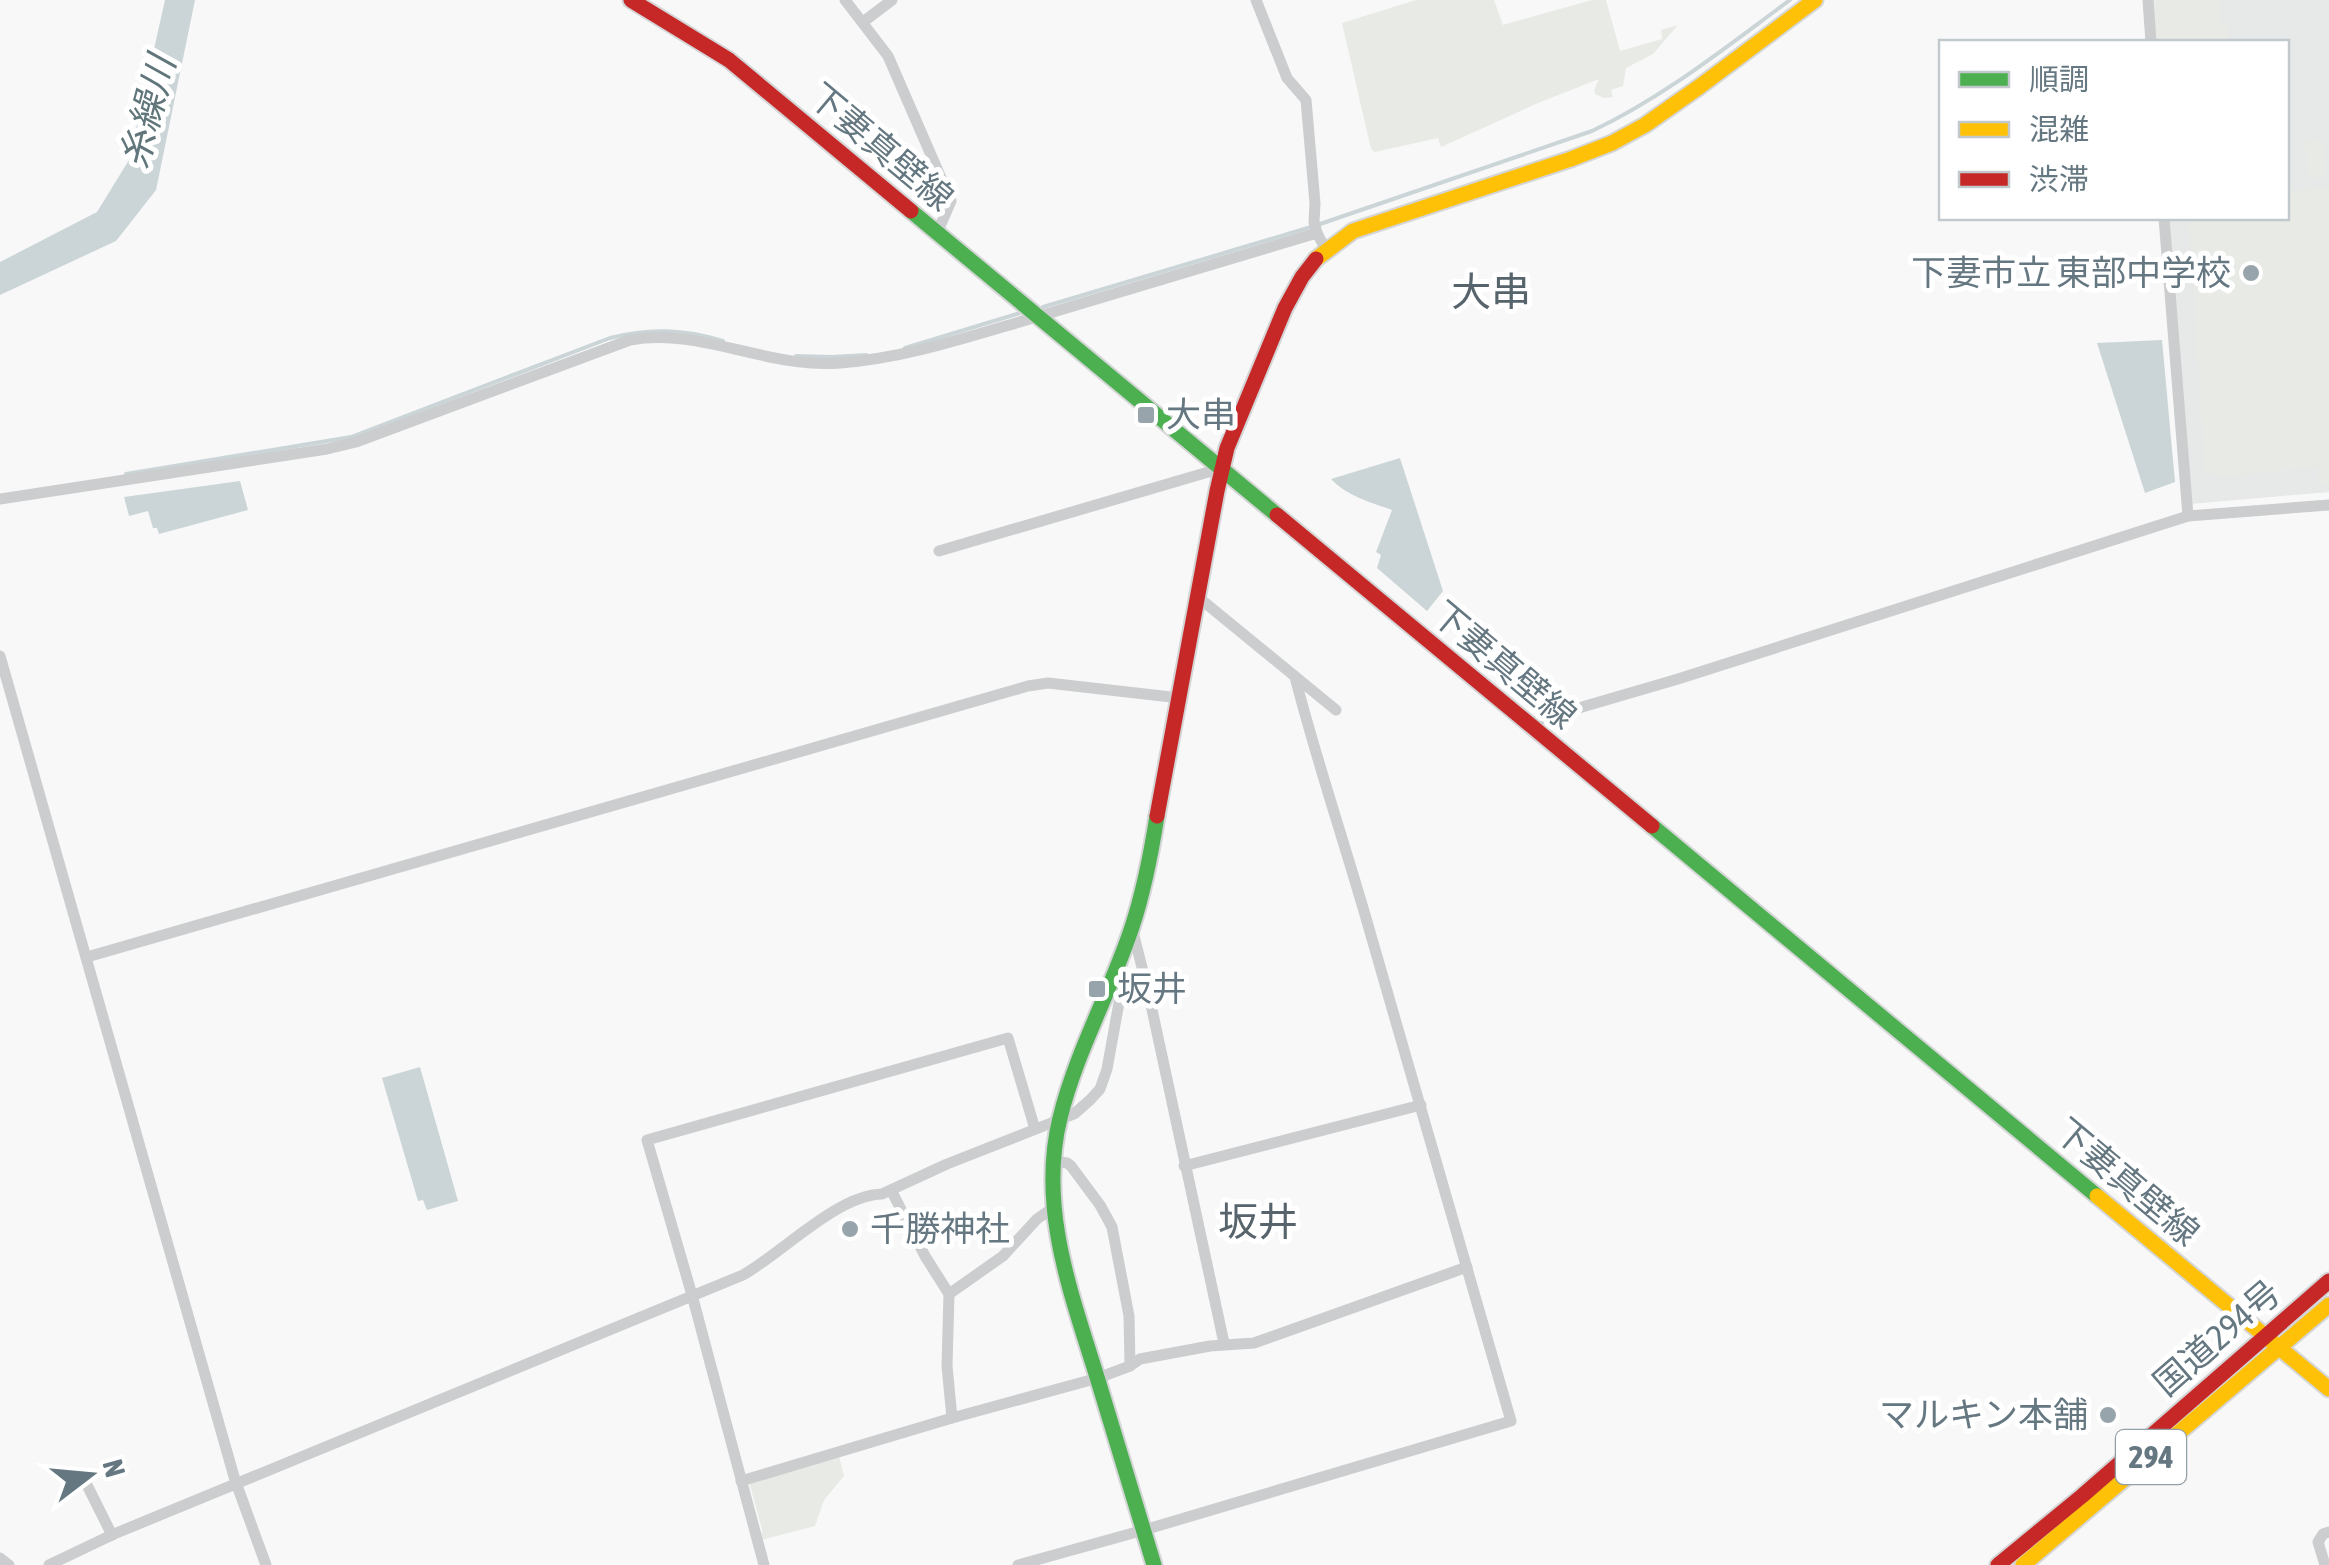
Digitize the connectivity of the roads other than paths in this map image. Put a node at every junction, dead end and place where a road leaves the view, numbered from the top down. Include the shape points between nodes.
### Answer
1 (631, 0) edge
2 (845, 0) edge
3 (892, 0) edge
4 (1256, 0) edge
5 (1815, 0) edge
6 (2148, 0) edge
7 (863, 22) junction
8 (2151, 40) edge
9 (2164, 220) edge
10 (1316, 228) junction
11 (937, 233) junction
12 (1326, 250) junction
13 (1038, 316) junction
14 (1222, 468) junction
15 (0, 499) edge
16 (2329, 504) edge
17 (2188, 516) junction
18 (938, 551) dead end
19 (1198, 597) junction
20 (0, 656) edge
21 (1295, 677) junction
22 (1180, 698) junction
23 (1336, 710) dead end
24 (1530, 725) junction
25 (1132, 928) junction
26 (87, 957) junction
27 (1120, 957) junction
28 (1421, 1105) junction
29 (1059, 1120) junction
30 (1035, 1129) junction
31 (1053, 1161) junction
32 (1184, 1166) junction
33 (891, 1190) junction
34 (1053, 1208) junction
35 (1467, 1268) junction
36 (2329, 1281) edge
37 (948, 1294) junction
38 (692, 1295) junction
39 (2329, 1305) edge
40 (2264, 1336) junction
41 (1224, 1343) junction
42 (2279, 1348) junction
43 (1130, 1366) junction
44 (1098, 1378) junction
45 (2329, 1389) edge
46 (952, 1418) junction
47 (82, 1478) dead end
48 (741, 1480) junction
49 (237, 1482) junction
50 (1144, 1530) junction
51 (2329, 1532) edge
52 (112, 1534) junction
53 (0, 1558) edge
54 (9, 1565) edge
55 (49, 1565) edge
56 (266, 1565) edge
57 (764, 1565) edge
58 (1018, 1565) edge
59 (1154, 1565) edge
60 (1998, 1565) edge
61 (2022, 1565) edge
62 (2325, 1565) edge

1 - 11 main road, 下妻真壁線 via 729,60
2 - 7 street
3 - 7 street
4 - 10 street via 1287,78 1306,100
5 - 12 main road via 1645,126 1612,143 1376,222
6 - 8 street
7 - 11 street via 888,56 951,201
9 - 17 street
10 - 12 street
10 - 13 street
11 - 13 main road, 下妻真壁線
12 - 14 main road via 1285,308
13 - 14 main road, 下妻真壁線
13 - 15 street via 902,355 836,364 643,337 356,442
14 - 18 street
14 - 19 main road
14 - 24 main road, 下妻真壁線
16 - 17 street
17 - 24 street
19 - 21 street
19 - 22 main road
20 - 26 street
21 - 23 street
21 - 28 street
22 - 25 main road
22 - 26 street via 1028,686
24 - 40 main road, 下妻真壁線
25 - 27 main road
25 - 32 street
26 - 49 street
27 - 29 main road
27 - 29 street via 1122,986 1100,1088
28 - 32 street
28 - 35 street
29 - 30 street
29 - 31 main road
30 - 33 street
30 - 38 street via 1008,1038 647,1140
31 - 34 main road
31 - 43 street via 1071,1166 1112,1227
32 - 41 street
33 - 37 street
33 - 38 street via 844,1207 753,1269
34 - 37 street
34 - 44 main road via 1062,1263
35 - 41 street via 1254,1343
35 - 50 street via 1511,1420
36 - 40 main road, 国道294号 / 294
37 - 46 street
38 - 48 street
38 - 49 street
39 - 42 main road, 国道294号 / 294
40 - 42 main road, 下妻真壁線
40 - 60 main road, 国道294号 / 294
41 - 43 street
42 - 45 main road, 下妻真壁線
42 - 61 main road, 294
43 - 44 street
44 - 46 street
44 - 50 main road
46 - 48 street
47 - 52 street
48 - 57 street
49 - 52 street
49 - 56 street
50 - 58 street
50 - 59 main road
51 - 62 street via 2318,1542
52 - 55 street
53 - 54 street

